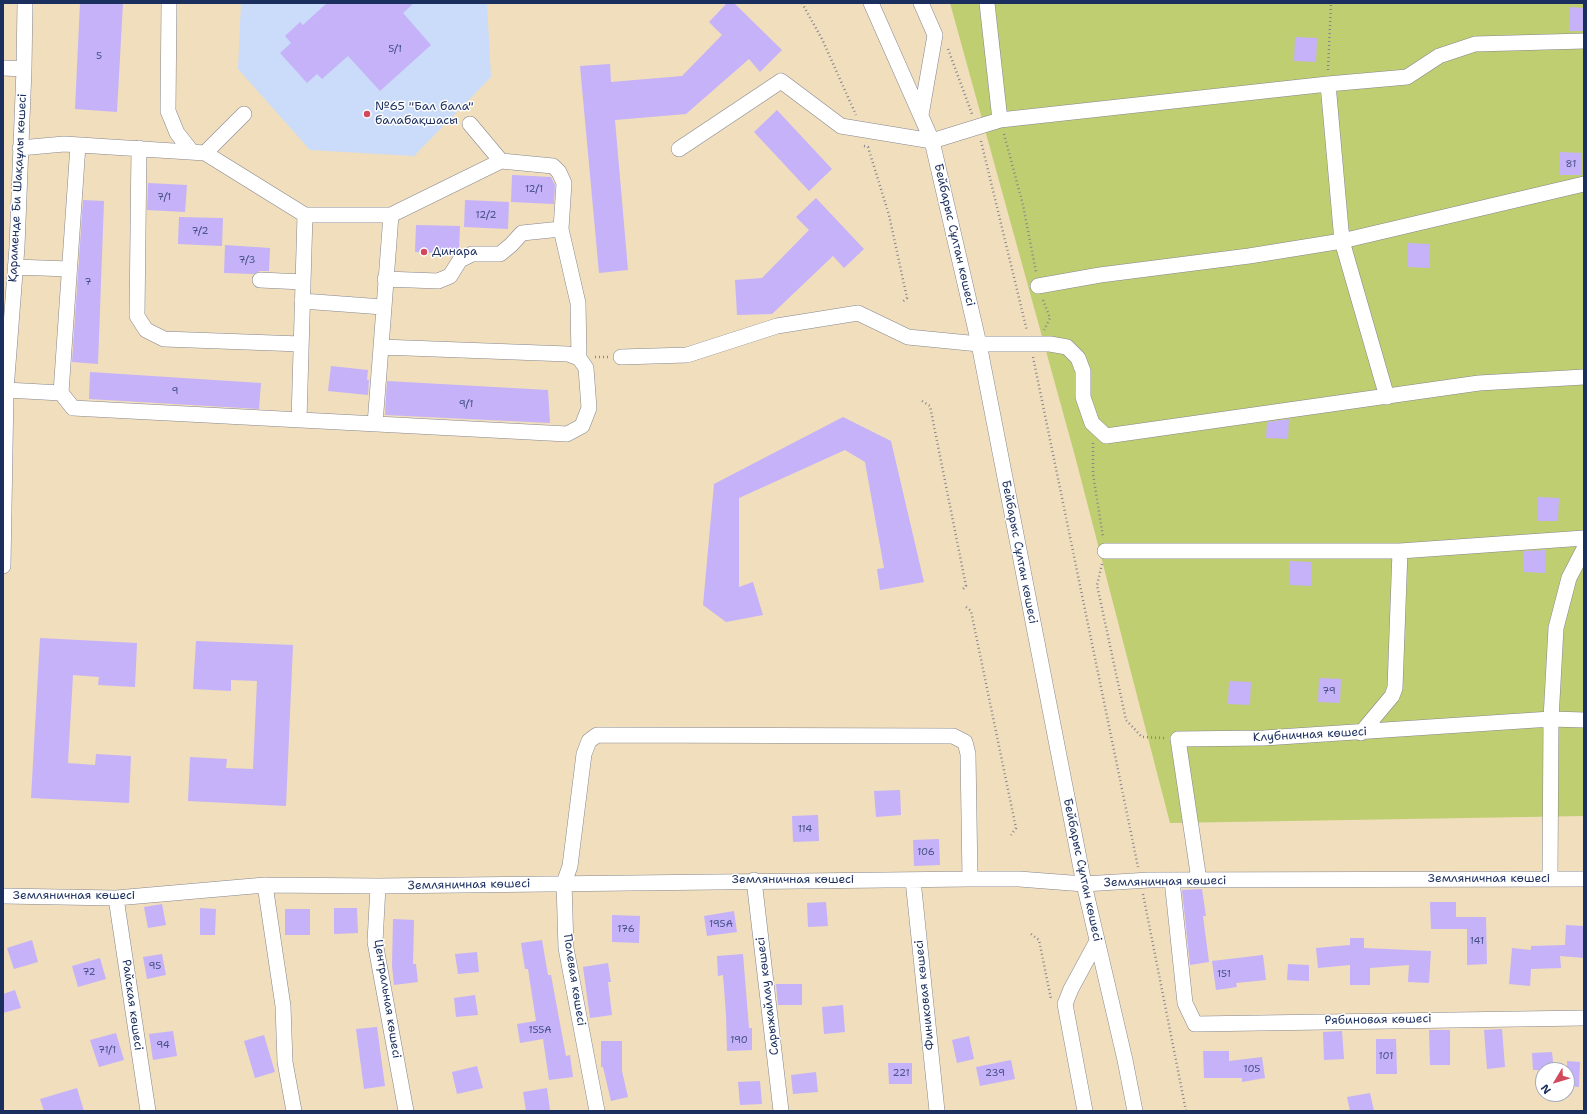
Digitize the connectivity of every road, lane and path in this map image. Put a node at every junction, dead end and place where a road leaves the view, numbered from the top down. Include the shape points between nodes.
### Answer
1 (25, 3) edge
2 (169, 3) edge
3 (802, 3) edge
4 (870, 3) edge
5 (922, 3) edge
6 (987, 3) edge
7 (1331, 3) edge
8 (1584, 41) edge
9 (947, 47) dead end
10 (3, 68) edge
11 (24, 69) junction
12 (1328, 84) junction
13 (244, 114) dead end
14 (920, 115) junction
15 (1000, 120) junction
16 (860, 122) dead end
17 (470, 124) dead end
18 (977, 127) junction
19 (932, 141) junction
20 (78, 145) junction
21 (862, 145) dead end
22 (20, 148) junction
23 (138, 148) junction
24 (679, 149) dead end
25 (199, 152) junction
26 (501, 161) junction
27 (1584, 184) edge
28 (305, 215) junction
29 (391, 216) junction
30 (562, 229) junction
31 (1342, 241) junction
32 (10, 247) edge
33 (15, 267) junction
34 (69, 269) junction
35 (385, 279) junction
36 (260, 280) dead end
37 (303, 282) junction
38 (1038, 286) junction
39 (302, 301) junction
40 (901, 303) dead end
41 (383, 307) junction
42 (301, 344) junction
43 (979, 344) junction
44 (1034, 344) junction
45 (381, 347) junction
46 (621, 357) joint
47 (579, 358) junction
48 (1584, 377) edge
49 (6, 390) junction
50 (61, 393) junction
51 (1387, 397) junction
52 (922, 400) dead end
53 (299, 420) junction
54 (1092, 423) junction
55 (375, 424) junction
56 (4, 447) edge
57 (1584, 538) edge
58 (1584, 549) edge
59 (1105, 551) junction
60 (1400, 551) junction
61 (3, 566) edge
62 (963, 589) dead end
63 (966, 607) dead end
64 (1551, 719) junction
65 (1584, 720) edge
66 (1361, 733) junction
67 (1178, 739) junction
68 (1011, 835) dead end
69 (970, 878) junction
70 (1550, 879) junction
71 (1584, 879) edge
72 (754, 880) junction
73 (913, 880) junction
74 (1141, 880) junction
75 (1172, 880) junction
76 (1199, 880) junction
77 (564, 884) junction
78 (1084, 884) junction
79 (265, 885) junction
80 (378, 886) junction
81 (3, 896) edge
82 (116, 898) junction
83 (1097, 941) junction
84 (1584, 1018) edge
85 (148, 1111) edge
86 (294, 1111) edge
87 (406, 1111) edge
88 (597, 1111) edge
89 (781, 1111) edge
90 (937, 1111) edge
91 (1085, 1111) edge
92 (1135, 1111) edge
93 (1186, 1111) edge

1 - 11 street, Қараменде Би Шақаұлы көшесі
2 - 25 street via 168,110 177,133
3 - 16 path via 822,39
4 - 14 street, Бейбарыс Сұлтан көшесі
5 - 14 street via 935,35
6 - 15 street
7 - 12 path
8 - 12 street via 1474,44 1439,56 1407,77
9 - 18 path
10 - 11 street
11 - 22 street, Қараменде Би Шақаұлы көшесі
12 - 15 street
12 - 31 street
13 - 25 street
14 - 19 street, Бейбарыс Сұлтан көшесі
15 - 18 street
15 - 38 path via 1023,205
17 - 26 street
18 - 19 street
18 - 44 path
19 - 24 street via 841,126 781,81
19 - 43 street, Бейбарыс Сұлтан көшесі
20 - 22 street
20 - 23 street
20 - 34 street
21 - 40 path via 868,147 889,214 907,298
22 - 32 street, Қараменде Би Шақаұлы көшесі
23 - 25 street
23 - 42 street via 137,316 146,330 164,339
25 - 28 street
26 - 29 street
26 - 30 street via 552,166 560,172 564,183
27 - 31 street
28 - 29 street
28 - 37 street
29 - 35 street
30 - 35 street via 522,233 500,254 472,254 460,260 450,276 438,281
30 - 47 street via 578,303
31 - 38 street
31 - 51 street
32 - 33 street, Қараменде Би Шақаұлы көшесі
33 - 34 street
33 - 49 street, Қараменде Би Шақаұлы көшесі
34 - 50 street
35 - 41 street
36 - 37 street
37 - 39 street
38 - 44 path via 1050,318
39 - 41 street
39 - 42 street
41 - 45 street
42 - 53 street
43 - 44 street
43 - 46 street via 908,337 858,313 777,326 687,355
43 - 78 street, Бейбарыс Сұлтан көшесі
44 - 54 street via 1067,347 1078,358 1083,371 1083,397
44 - 74 path
45 - 47 street via 568,354
45 - 55 street
46 - 47 path
47 - 55 street via 586,368 589,408 582,426 567,434
48 - 51 street via 1479,383
49 - 50 street
49 - 56 street, Қараменде Би Шақаұлы көшесі
50 - 53 street via 73,408 84,410
51 - 54 street via 1106,436
52 - 62 path via 930,406 966,586
53 - 55 street
54 - 59 path via 1093,474
56 - 61 street, Қараменде Би Шақаұлы көшесі
57 - 60 street
58 - 64 street via 1569,578 1556,628
59 - 60 street
59 - 67 path via 1097,585 1126,720 1142,737
60 - 66 street via 1395,688 1392,696
63 - 68 path via 971,611 1016,828
64 - 65 street, Клубничная көшесі
64 - 66 street, Клубничная көшесі
64 - 70 street
66 - 67 street, Клубничная көшесі
67 - 76 street
69 - 73 street, Земляничная көшесі
69 - 77 street, Полевая көшесі via 968,754 965,742 953,736 597,735 589,741 584,754 570,866
69 - 78 street, Земляничная көшесі
70 - 71 street, Земляничная көшесі
70 - 76 street, Земляничная көшесі
72 - 73 street, Земляничная көшесі
72 - 77 street, Земляничная көшесі
72 - 89 street, Сарыжайлау көшесі
73 - 90 street, Финиковая көшесі
74 - 75 street, Земляничная көшесі
74 - 78 street, Земляничная көшесі
74 - 93 path
75 - 76 street, Земляничная көшесі
75 - 84 street, Рябиновая көшесі via 1185,1003 1195,1024
77 - 80 street, Земляничная көшесі
77 - 88 street, Полевая көшесі via 566,948
78 - 83 street, Бейбарыс Сұлтан көшесі
79 - 80 street, Земляничная көшесі
79 - 82 street, Земляничная көшесі
79 - 86 street via 283,1006 285,1062
80 - 87 street, Центральная көшесі via 375,942
81 - 82 street, Земляничная көшесі
82 - 85 street, Райская көшесі
83 - 91 street via 1065,1004
83 - 92 street, Бейбарыс Сұлтан көшесі via 1126,1060

